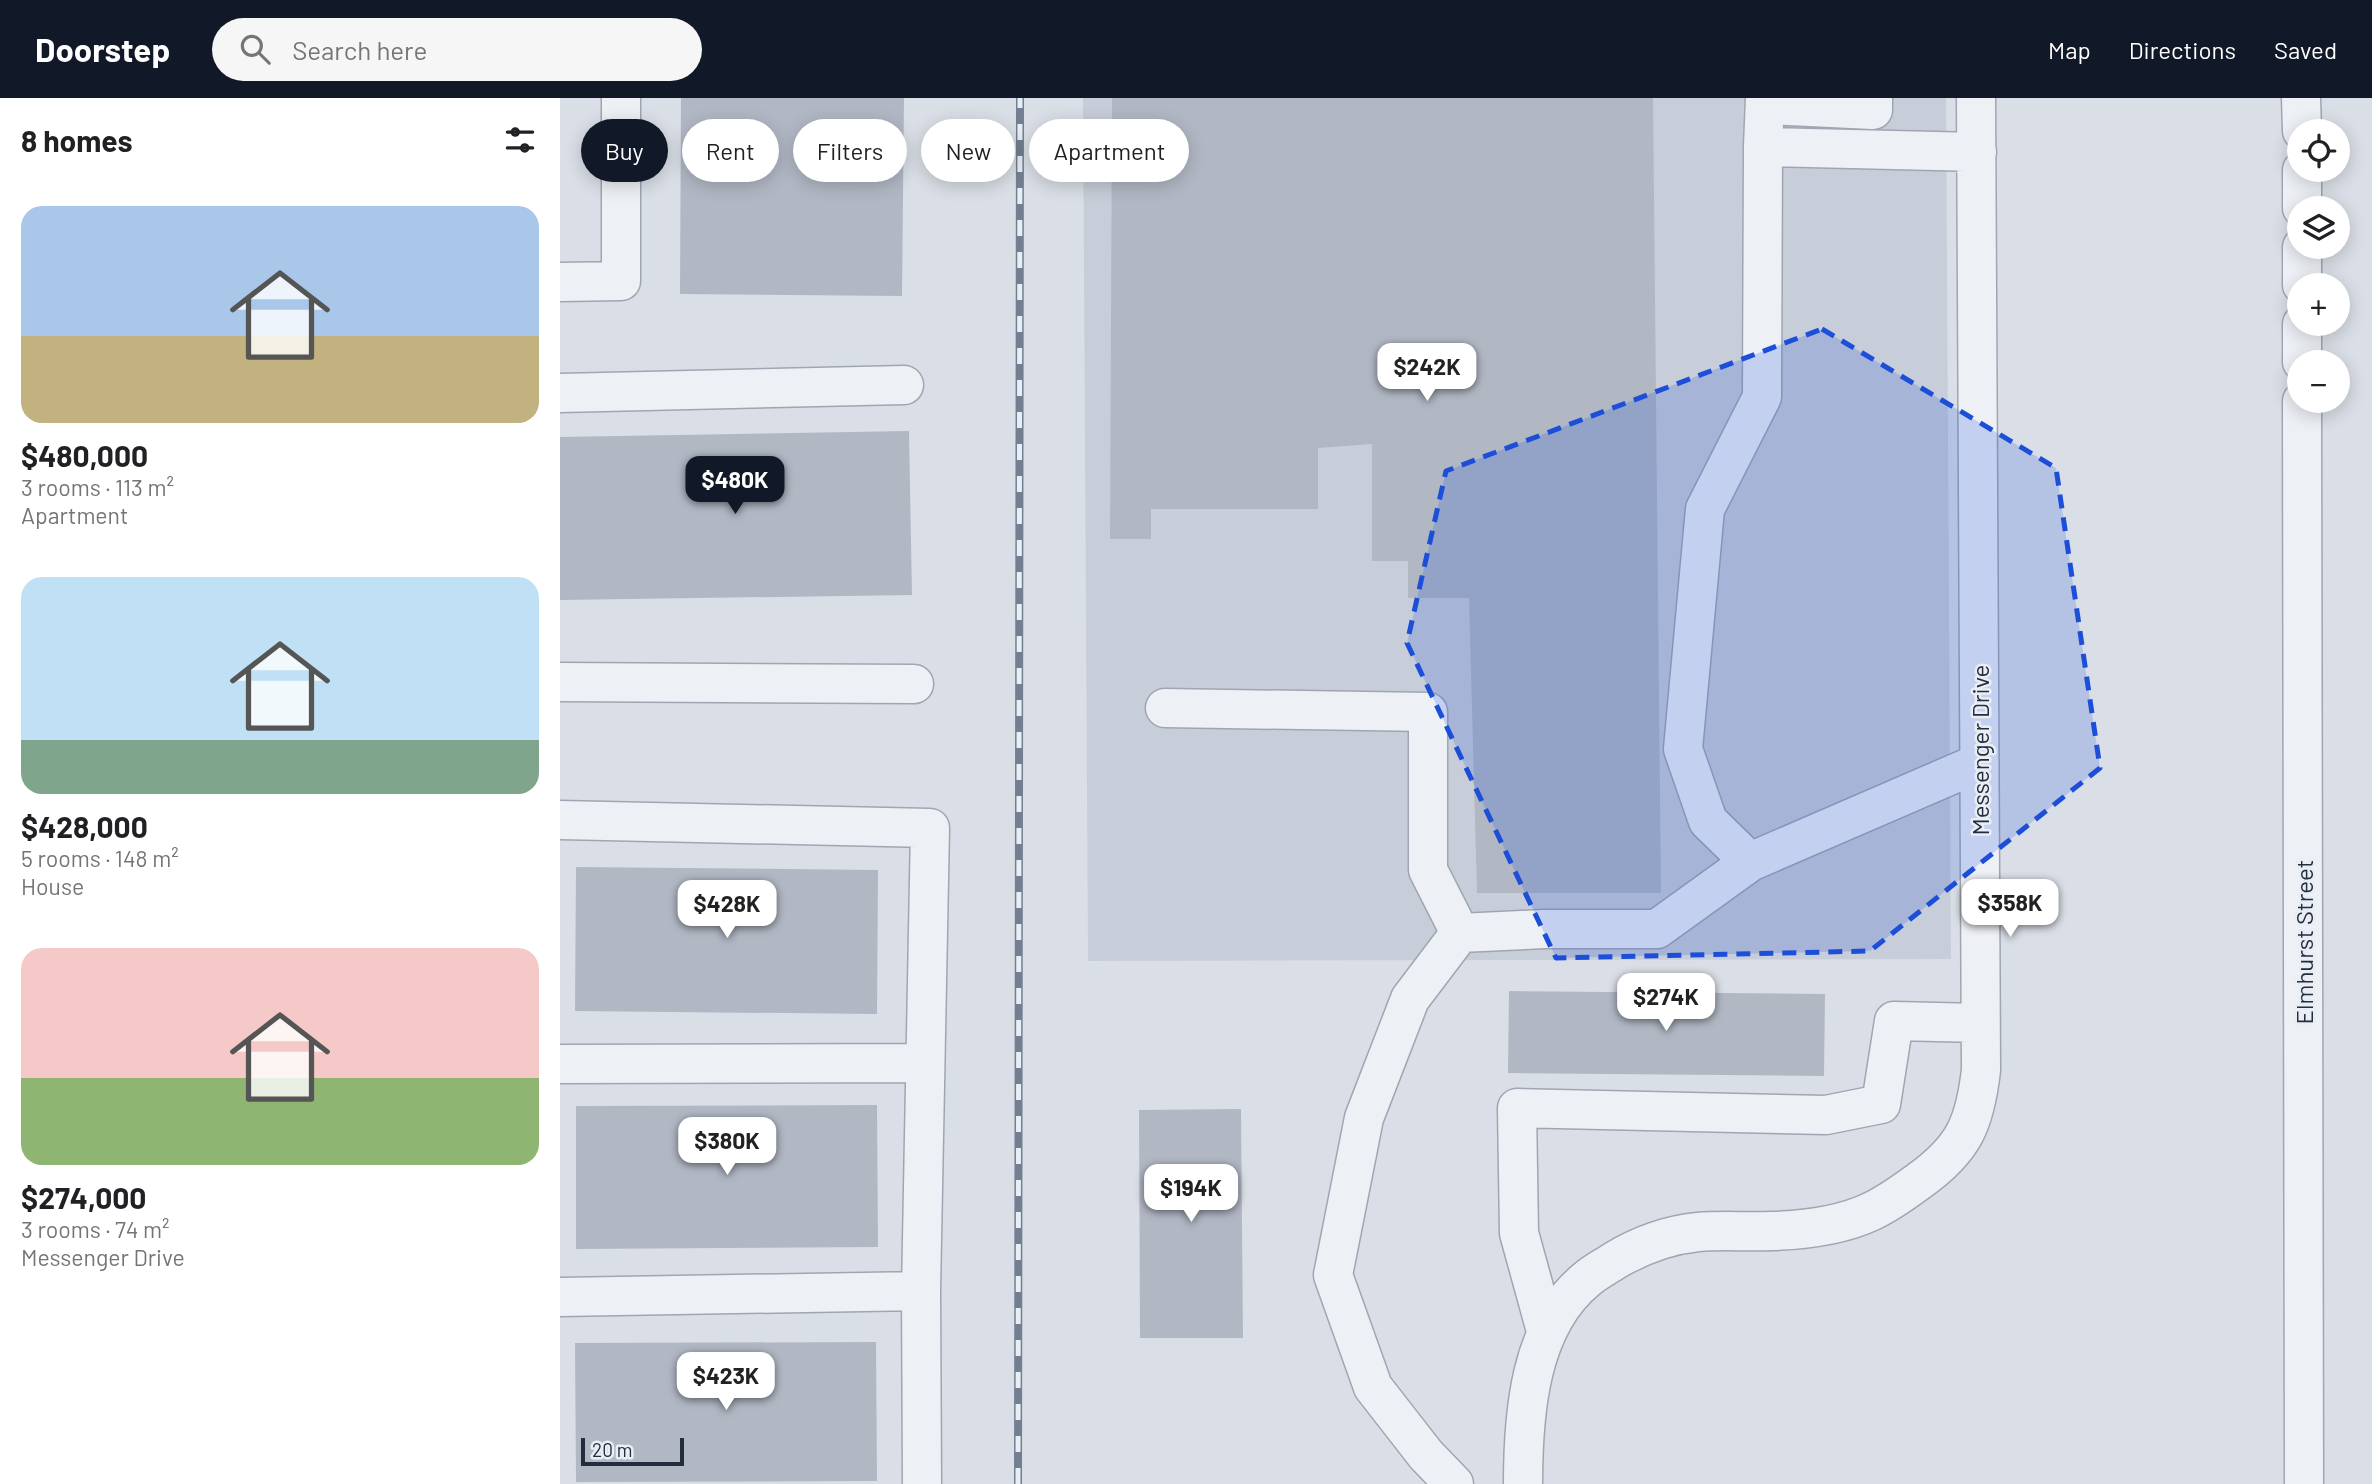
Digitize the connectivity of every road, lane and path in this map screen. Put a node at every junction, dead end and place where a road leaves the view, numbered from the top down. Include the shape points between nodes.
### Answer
1 (621, 98) edge
2 (1873, 98) edge
3 (1976, 98) edge
4 (2301, 98) edge
5 (1765, 102) edge
6 (2302, 119) edge
7 (1763, 147) junction
8 (1977, 152) junction
9 (560, 282) edge
10 (904, 385) dead end
11 (560, 393) edge
12 (2302, 413) edge
13 (560, 682) edge
14 (914, 684) dead end
15 (1165, 708) dead end
16 (1979, 763) junction
17 (560, 820) edge
18 (1749, 862) junction
19 (1460, 933) junction
20 (1980, 1023) junction
21 (925, 1063) junction
22 (560, 1064) edge
23 (921, 1291) junction
24 (560, 1297) edge
25 (1546, 1331) junction
26 (922, 1484) edge
27 (1454, 1484) edge
28 (1522, 1484) edge
29 (2304, 1484) edge

1 - 9 street via 621,281
2 - 5 street via 1873,110
3 - 8 street, Messenger Drive
4 - 6 street
5 - 7 street
7 - 8 street
7 - 18 street via 1762,397 1704,509 1684,749 1708,821
8 - 16 street, Messenger Drive
10 - 11 street
12 - 29 street, Elmhurst Street
13 - 14 street
15 - 19 street via 1428,712 1428,870
16 - 18 street
16 - 20 street, Messenger Drive
17 - 21 street via 930,828
18 - 19 street via 1657,929
19 - 27 street via 1410,999 1364,1118 1333,1275 1373,1387
20 - 25 street, Messenger Drive via 1981,1070 1971,1122 1947,1158 1899,1196 1841,1221 1775,1231 1697,1232 1637,1247 1586,1279
20 - 25 street via 1895,1021 1881,1104 1826,1115 1517,1108 1519,1233
21 - 22 street
21 - 23 street
23 - 24 street
23 - 26 street
25 - 28 street, Messenger Drive via 1533,1367

